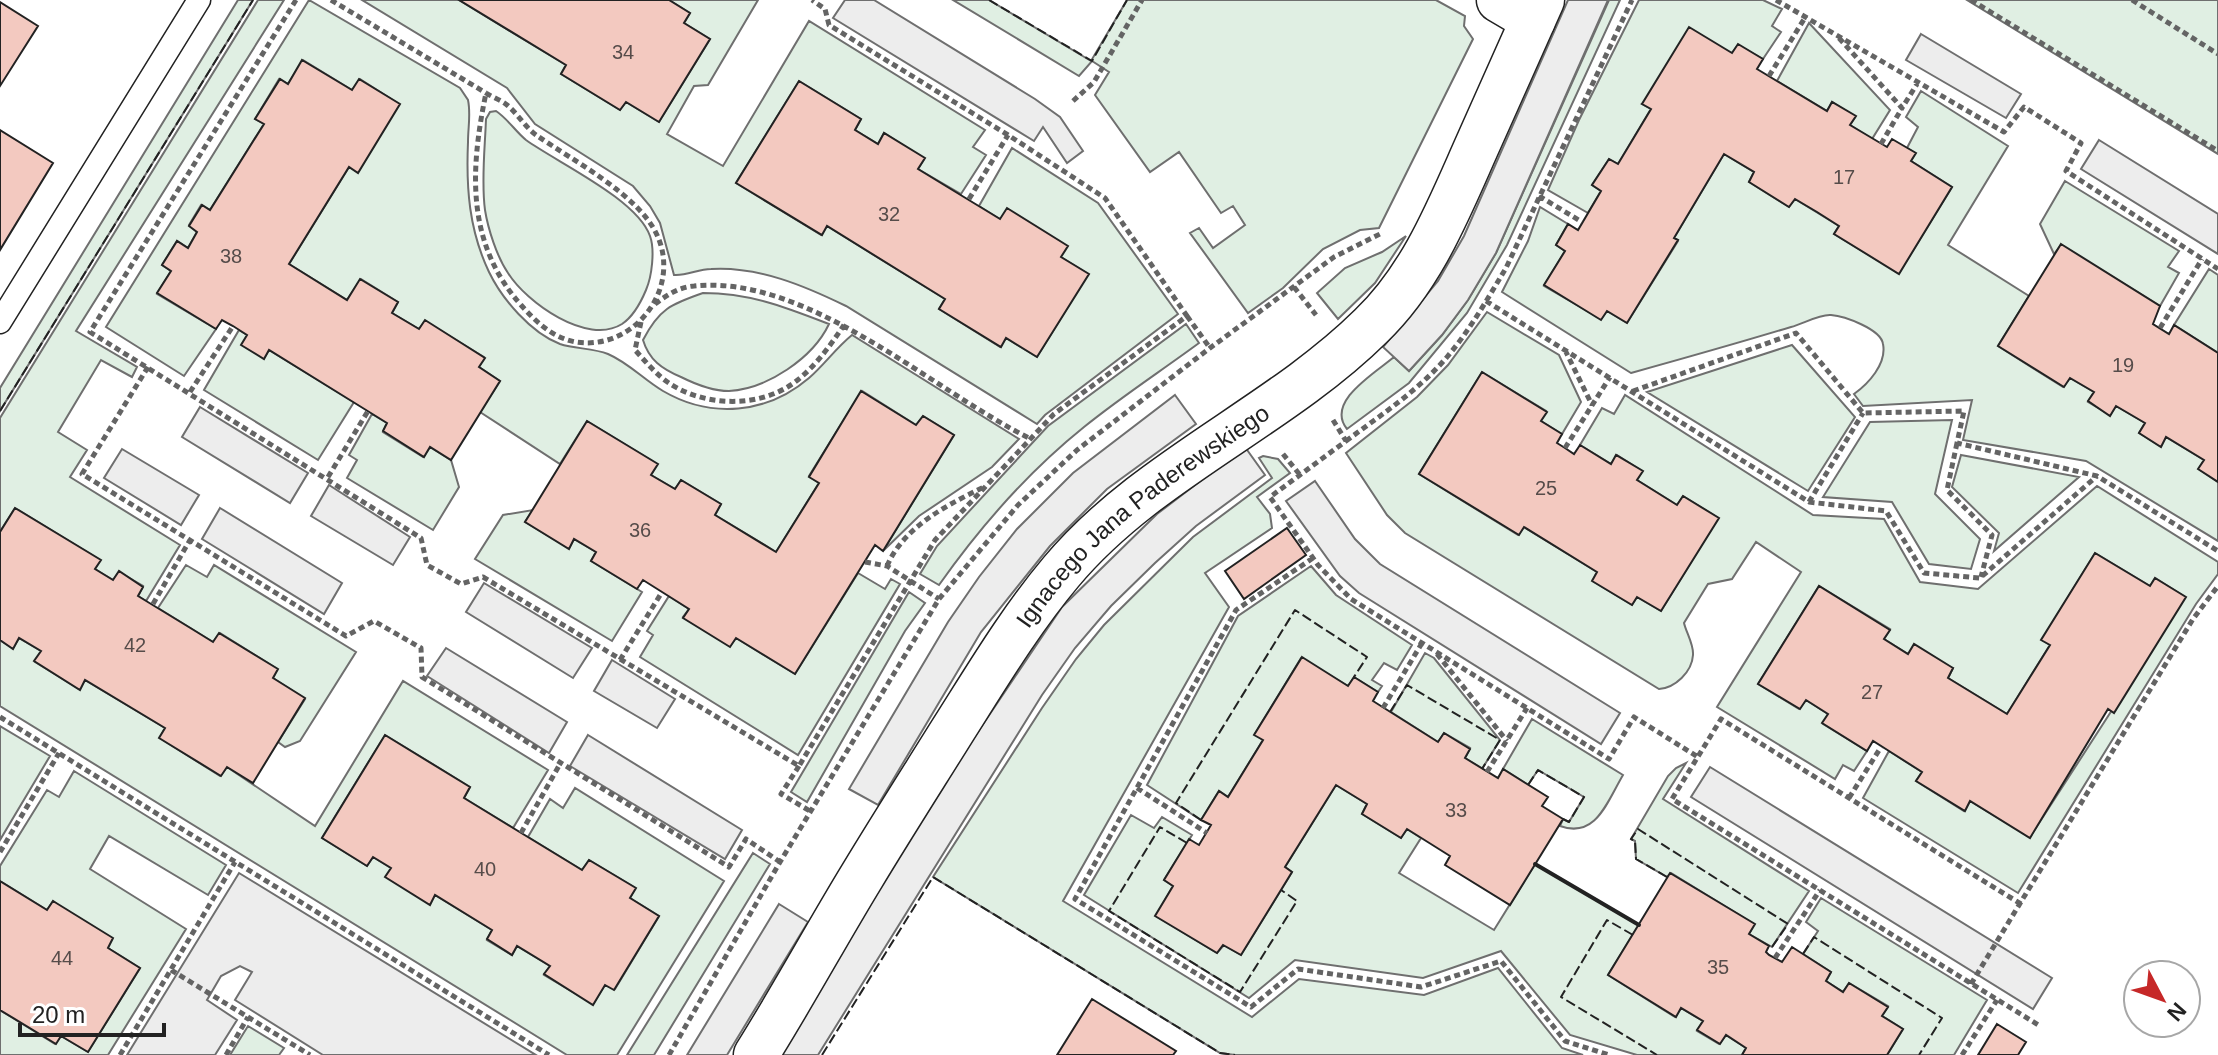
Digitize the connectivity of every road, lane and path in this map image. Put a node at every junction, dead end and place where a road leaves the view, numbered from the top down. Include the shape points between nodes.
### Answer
1 (199, 0) edge
2 (296, 0) edge
3 (331, 0) edge
4 (812, 0) edge
5 (1142, 0) edge
6 (1632, 0) edge
7 (1776, 0) edge
8 (1971, 0) edge
9 (2132, 0) edge
10 (1525, 7) edge
11 (1806, 16) junction
12 (1833, 32) junction
13 (2218, 54) edge
14 (1769, 76) dead end
15 (1917, 84) junction
16 (486, 93) junction
17 (1073, 101) dead end
18 (1902, 108) junction
19 (1008, 135) junction
20 (1881, 144) dead end
21 (2218, 151) edge
22 (1539, 196) junction
23 (969, 199) dead end
24 (1582, 222) dead end
25 (2202, 259) junction
26 (2218, 269) edge
27 (1486, 301) junction
28 (655, 304) junction
29 (1187, 316) junction
30 (641, 321) junction
31 (0, 322) edge
32 (844, 325) junction
33 (233, 326) dead end
34 (2160, 328) dead end
35 (1210, 348) dead end
36 (1565, 349) junction
37 (148, 367) junction
38 (1610, 377) junction
39 (1633, 391) junction
40 (190, 392) junction
41 (1592, 405) junction
42 (368, 411) dead end
43 (1863, 413) junction
44 (1031, 439) junction
45 (1346, 441) dead end
46 (1957, 443) junction
47 (1565, 448) dead end
48 (2097, 476) junction
49 (328, 477) junction
50 (989, 484) junction
51 (1270, 497) dead end
52 (1809, 502) junction
53 (190, 540) junction
54 (2218, 551) edge
55 (1313, 558) junction
56 (865, 562) dead end
57 (887, 566) junction
58 (1980, 578) junction
59 (912, 580) junction
60 (2218, 586) edge
61 (662, 592) dead end
62 (939, 599) dead end
63 (153, 604) dead end
64 (1422, 643) junction
65 (1435, 651) junction
66 (620, 660) junction
67 (1383, 708) dead end
68 (1527, 708) junction
69 (0, 717) edge
70 (1507, 741) junction
71 (1881, 747) dead end
72 (59, 753) junction
73 (1698, 757) junction
74 (560, 764) junction
75 (799, 766) junction
76 (1487, 772) dead end
77 (1137, 788) junction
78 (1849, 798) junction
79 (810, 811) dead end
80 (521, 833) dead end
81 (1207, 833) dead end
82 (0, 852) edge
83 (235, 862) junction
84 (780, 862) dead end
85 (1820, 890) junction
86 (2021, 904) junction
87 (1775, 958) dead end
88 (171, 969) junction
89 (1971, 984) junction
90 (1997, 1000) junction
91 (248, 1017) junction
92 (2040, 1026) dead end
93 (297, 1047) junction
94 (120, 1055) edge
95 (226, 1055) edge
96 (291, 1055) edge
97 (310, 1055) edge
98 (549, 1055) edge
99 (756, 1055) edge
100 (1609, 1055) edge
101 (1962, 1055) edge

1 - 31 lane
2 - 37 path via 90,332
3 - 16 path
4 - 19 path via 825,9 829,25
5 - 17 path via 1094,82
6 - 22 path
7 - 11 path
8 - 21 path
9 - 13 path
10 - 99 street, Ignacego Jana Paderewskiego via 1442,225 1396,298 1344,350 1134,501 1062,570 1002,652
11 - 12 path
11 - 14 path
12 - 15 path
12 - 18 path
15 - 18 path
15 - 25 path via 2004,132 2024,107 2059,128 2081,143 2066,171
16 - 28 path via 506,104 532,133 609,183 644,216 664,258
16 - 30 path via 477,136 475,198 487,255 498,276 533,318 574,342 598,343
18 - 20 path
19 - 23 path
19 - 29 path via 1105,198
22 - 24 path
22 - 27 path
25 - 26 path
25 - 34 path
27 - 36 path
27 - 45 path via 1447,357
28 - 30 path
28 - 32 path via 693,286 737,287 787,300
29 - 35 path
29 - 44 path via 1054,414
30 - 32 path via 635,350 660,376 689,392 743,402 794,383
32 - 44 path
33 - 40 path
36 - 38 path
36 - 41 path
37 - 40 path
37 - 53 path via 82,474
38 - 39 path
38 - 41 path
39 - 43 path via 1796,333
39 - 52 path
40 - 49 path
41 - 47 path
42 - 49 path
43 - 46 path via 1964,411
43 - 52 path
44 - 50 path
46 - 48 path
46 - 58 path via 1947,490 1992,535
48 - 54 path
48 - 58 path
49 - 66 path via 421,538 427,565 461,584 483,577
50 - 57 path via 927,520 894,549
50 - 59 path via 935,540
51 - 55 path
52 - 58 path via 1886,511 1924,573
53 - 63 path
53 - 74 path via 346,636 374,621 421,648 422,677
55 - 64 path via 1351,599
55 - 77 path via 1236,610
56 - 57 path
57 - 59 path
59 - 62 path
59 - 75 path
60 - 86 path
61 - 66 path
64 - 65 path
64 - 67 path
65 - 68 path
65 - 70 path
66 - 75 path
68 - 70 path
68 - 73 path via 1609,759 1634,717
69 - 72 path
70 - 76 path
71 - 78 path
72 - 82 path
72 - 83 path
73 - 78 path via 1721,719
73 - 85 path via 1672,799
74 - 80 path
74 - 84 path via 729,867 746,839
75 - 79 path via 781,794
77 - 81 path
77 - 100 path via 1075,899 1251,1007 1298,969 1421,987 1501,961 1565,1041
78 - 86 path
83 - 88 path
83 - 98 path
85 - 87 path
85 - 89 path
86 - 89 path
88 - 91 path
88 - 94 path
89 - 90 path
90 - 92 path
90 - 101 path
91 - 93 path
91 - 95 path
93 - 96 path
93 - 97 path

